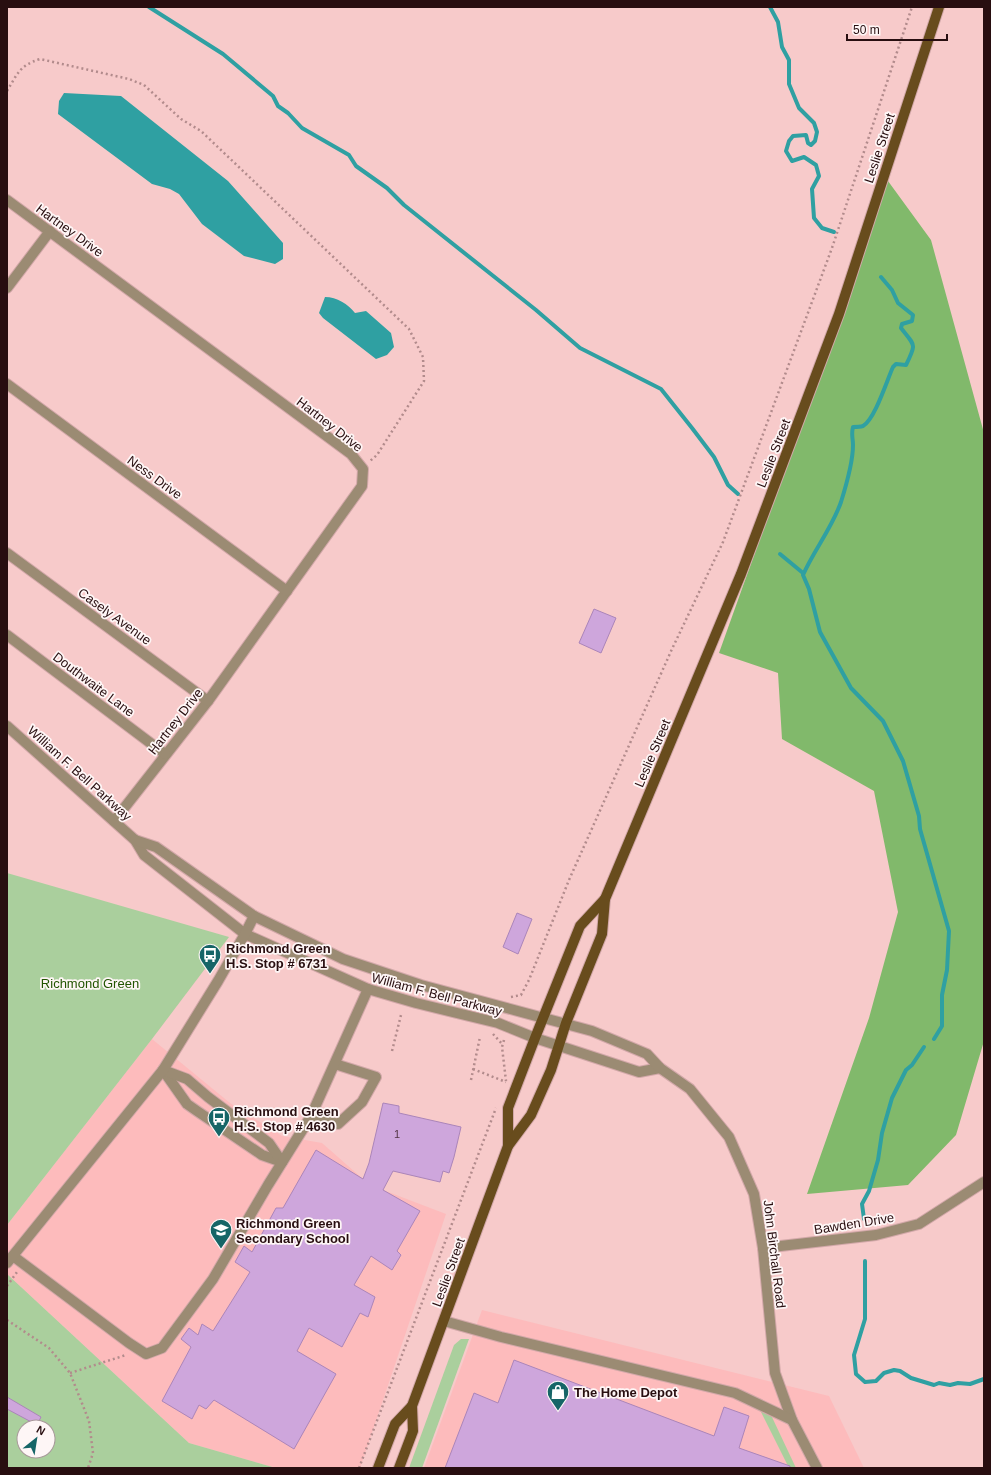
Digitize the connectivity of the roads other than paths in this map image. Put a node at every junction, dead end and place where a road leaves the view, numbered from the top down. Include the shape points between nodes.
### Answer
1 (939, 7) edge
2 (7, 200) edge
3 (50, 231) junction
4 (7, 288) edge
5 (7, 384) edge
6 (7, 553) edge
7 (287, 591) junction
8 (7, 635) edge
9 (208, 701) junction
10 (7, 726) edge
11 (165, 754) junction
12 (114, 821) junction
13 (135, 840) junction
14 (605, 899) junction
15 (254, 916) junction
16 (246, 934) junction
17 (368, 989) junction
18 (544, 1017) junction
19 (566, 1023) junction
20 (535, 1038) junction
21 (558, 1045) junction
22 (335, 1064) junction
23 (660, 1068) junction
24 (163, 1070) junction
25 (311, 1116) junction
26 (508, 1146) junction
27 (282, 1162) junction
28 (984, 1182) edge
29 (763, 1248) junction
30 (10, 1259) edge
31 (444, 1321) junction
32 (412, 1406) junction
33 (792, 1420) junction
34 (378, 1468) edge
35 (399, 1468) edge
36 (817, 1468) edge

1 - 14 main road, Leslie Street via 836,321 740,574
2 - 3 street, Hartney Drive
3 - 4 street
3 - 7 street, Hartney Drive via 351,454 363,469 362,486
5 - 7 street, Ness Drive
6 - 9 street, Casely Avenue
7 - 9 street, Hartney Drive
8 - 11 street, Douthwaite Lane
9 - 11 street, Hartney Drive
10 - 12 street, William F. Bell Parkway
11 - 12 street, Hartney Drive
12 - 13 street, William F. Bell Parkway
13 - 15 street, William F. Bell Parkway via 156,847
13 - 16 street, William F. Bell Parkway via 144,855
14 - 18 main road, Leslie Street via 580,926
14 - 19 main road, Leslie Street via 602,934
15 - 16 street
15 - 18 street, William F. Bell Parkway via 342,959 422,985
16 - 17 street, William F. Bell Parkway
16 - 24 street
17 - 20 street, William F. Bell Parkway via 498,1023
17 - 22 street
18 - 19 street, William F. Bell Parkway
18 - 20 main road, Leslie Street
19 - 21 main road, Leslie Street
19 - 23 street, John Birchall Road via 648,1054
20 - 21 street, William F. Bell Parkway
20 - 26 main road, Leslie Street via 508,1108
21 - 23 street via 639,1072
21 - 26 main road, Leslie Street via 551,1070 531,1115
22 - 25 street
22 - 25 street via 376,1077 362,1102 338,1124
23 - 29 street, John Birchall Road via 690,1089 729,1137 754,1194
24 - 27 street via 187,1079 208,1098 269,1143
24 - 27 street via 187,1104 262,1155
24 - 30 street
25 - 27 street
26 - 31 main road, Leslie Street
27 - 30 street via 213,1279 162,1348 146,1354 24,1264
28 - 29 street, Bawden Drive via 919,1224 876,1235
29 - 33 street, John Birchall Road via 775,1374
31 - 32 main road, Leslie Street
31 - 33 street via 735,1394
32 - 34 main road, Leslie Street via 395,1424
32 - 35 main road, Leslie Street via 413,1431
33 - 36 street, John Birchall Road

